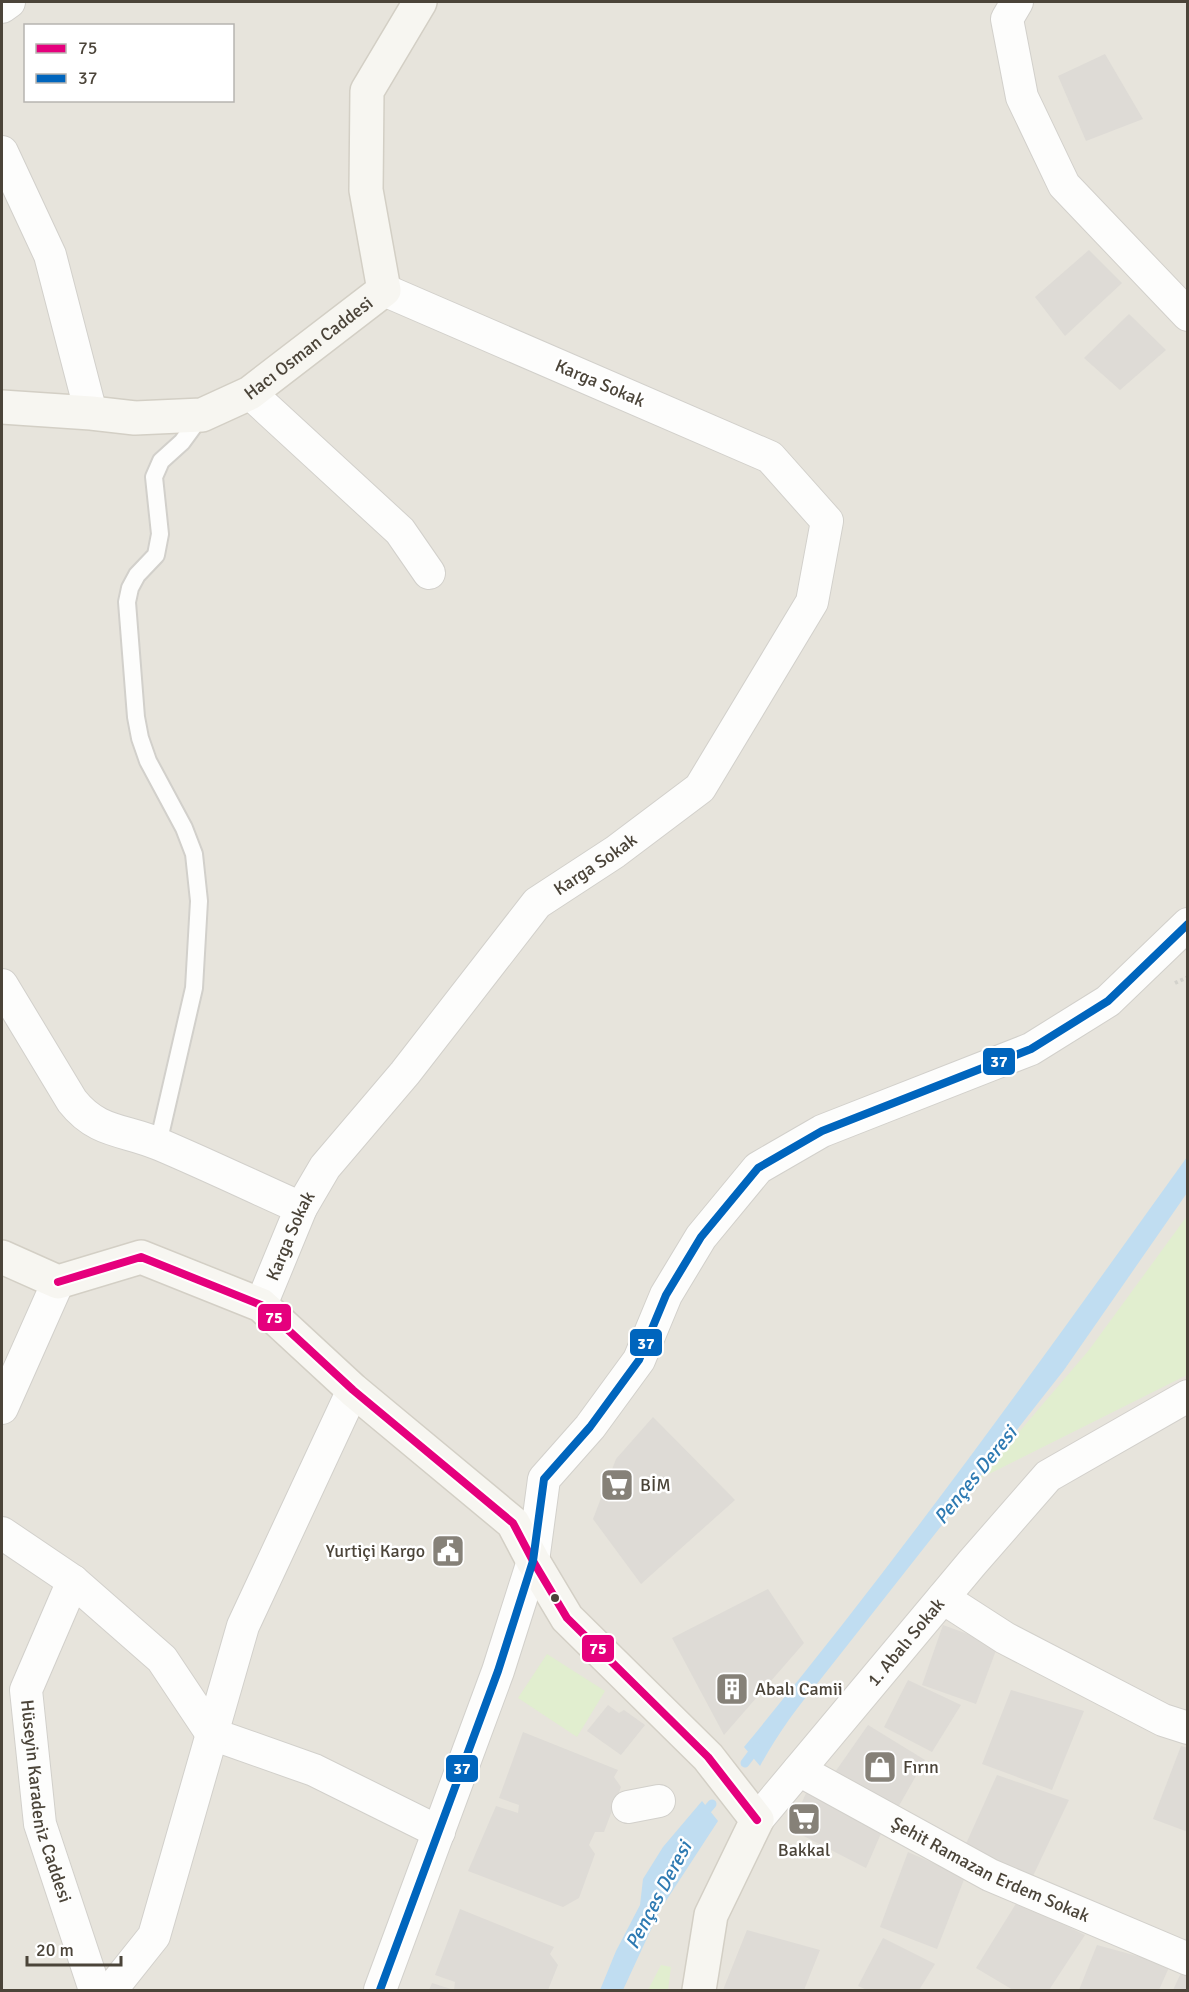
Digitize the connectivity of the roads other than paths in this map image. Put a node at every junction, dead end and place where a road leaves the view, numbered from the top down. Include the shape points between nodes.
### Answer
1 (9, 2) edge
2 (418, 2) edge
3 (1017, 2) edge
4 (2, 7) edge
5 (2, 152) edge
6 (384, 290) junction
7 (1188, 315) edge
8 (250, 393) junction
9 (2, 407) edge
10 (91, 412) junction
11 (202, 415) junction
12 (429, 573) dead end
13 (1188, 924) edge
14 (2, 985) edge
15 (158, 1143) junction
16 (301, 1208) junction
17 (2, 1257) edge
18 (58, 1282) junction
19 (261, 1305) junction
20 (353, 1390) junction
21 (1188, 1396) edge
22 (2, 1408) edge
23 (2, 1533) edge
24 (533, 1561) junction
25 (73, 1581) junction
26 (943, 1598) junction
27 (1188, 1728) edge
28 (212, 1734) junction
29 (799, 1770) junction
30 (658, 1801) dead end
31 (627, 1807) dead end
32 (757, 1820) junction
33 (439, 1832) junction
34 (1188, 1959) edge
35 (95, 1990) edge
36 (111, 1990) edge
37 (380, 1990) edge
38 (699, 1990) edge

1 - 4 street
2 - 6 street, Hacı Osman Caddesi via 367,91 366,190
3 - 7 street via 1007,19 1022,97 1064,185
5 - 10 street via 50,255
6 - 8 street, Hacı Osman Caddesi
6 - 16 street, Karga Sokak via 770,457 827,521 813,602 700,788 615,852 537,903 405,1073 325,1167
8 - 11 street, Hacı Osman Caddesi
8 - 12 street via 400,531
9 - 10 street, Hacı Osman Caddesi
10 - 11 street, Hacı Osman Caddesi via 135,418
11 - 15 lane via 182,442 160,461 154,477 160,534 156,555 137,575 127,602 140,738 194,855 200,901 194,988
13 - 24 street via 1108,1001 1031,1049 822,1131 758,1168 701,1237 666,1295 639,1360 590,1427 544,1479
14 - 15 street via 81,1112 108,1129
15 - 16 street
16 - 19 street, Karga Sokak
17 - 18 street
18 - 19 street via 141,1257
18 - 22 street
19 - 20 street, Karga Sokak
20 - 24 street, Karga Sokak via 513,1523
20 - 28 street via 243,1626
21 - 26 street, 1. Abalı Sokak via 1048,1476
23 - 25 street
24 - 32 street, Karga Sokak via 567,1618 708,1757
24 - 33 street
25 - 28 street via 162,1659
25 - 35 street, Hüseyin Karadeniz Caddesi via 26,1690 40,1824
26 - 27 street via 1005,1638 1162,1720
26 - 29 street, 1. Abalı Sokak
28 - 33 street via 314,1770
28 - 36 street via 154,1936
29 - 32 street, 1. Abalı Sokak
29 - 34 street, Şehit Ramazan Erdem Sokak via 990,1875
30 - 31 street
32 - 38 street, 1. Abalı Sokak via 711,1915
33 - 37 street

